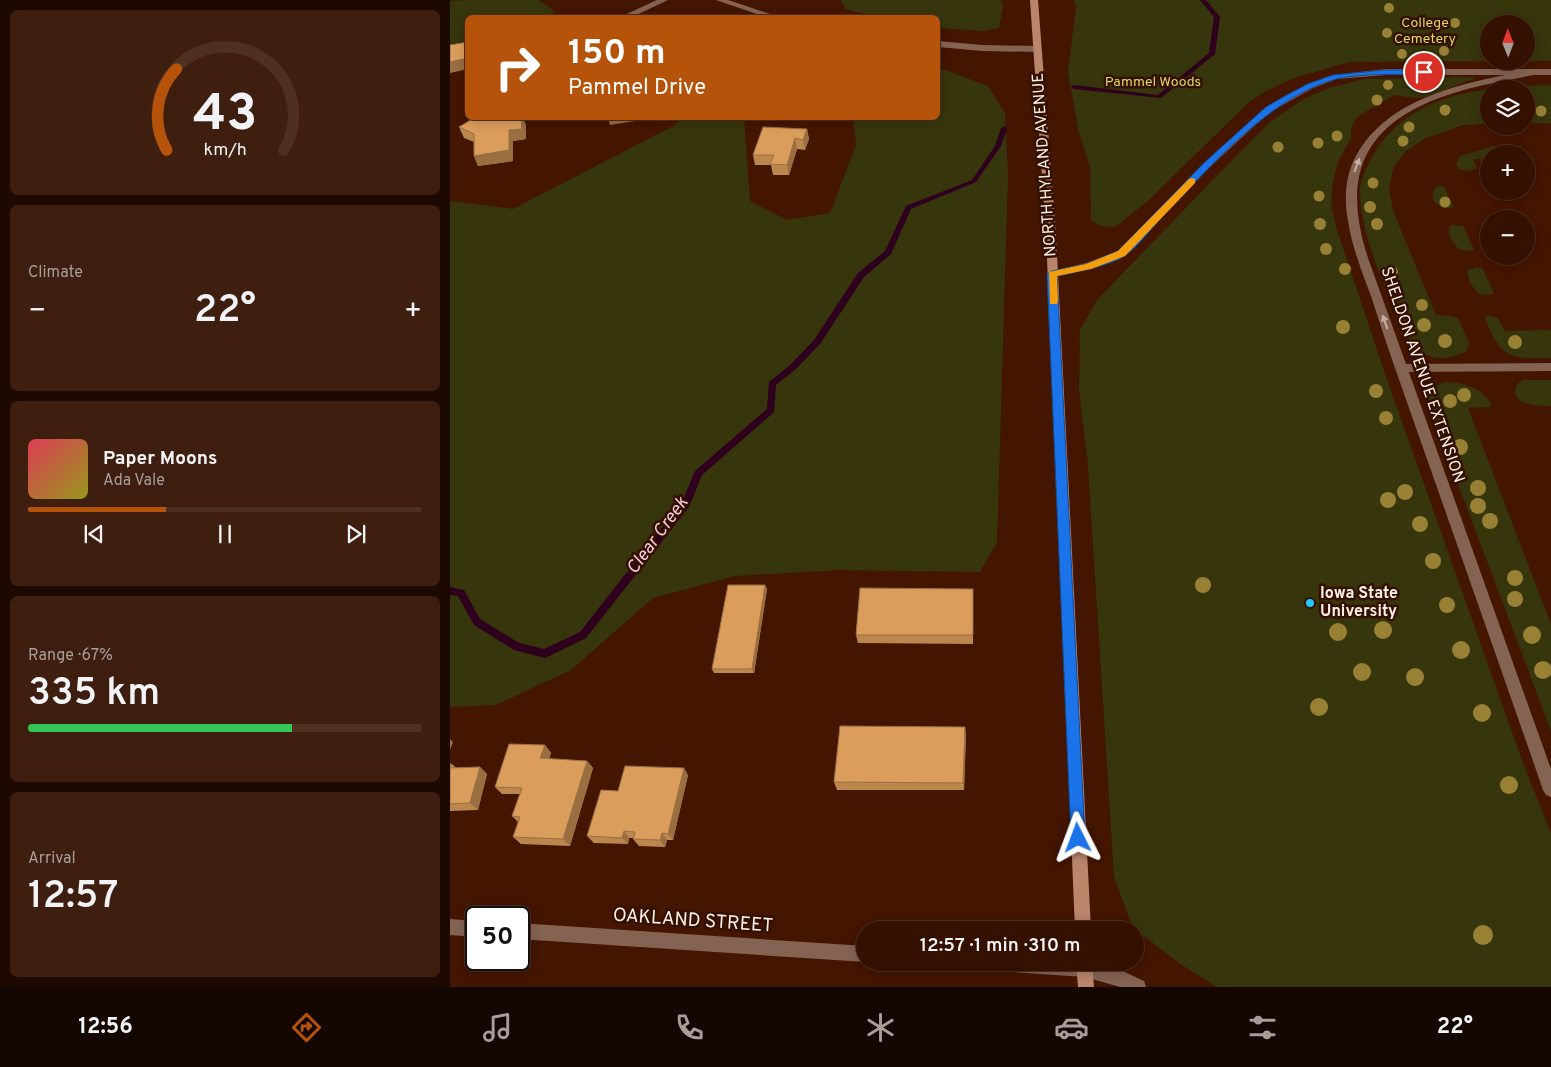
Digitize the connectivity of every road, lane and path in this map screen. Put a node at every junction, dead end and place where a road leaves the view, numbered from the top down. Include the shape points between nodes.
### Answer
1 (664, 0) edge
2 (720, 0) edge
3 (1034, 0) edge
4 (629, 15) edge
5 (768, 15) edge
6 (940, 44) edge
7 (1037, 49) junction
8 (1535, 72) junction
9 (1551, 72) edge
10 (1052, 274) junction
11 (1551, 367) edge
12 (1400, 368) junction
13 (1551, 790) edge
14 (1083, 921) edge
15 (450, 927) edge
16 (465, 928) edge
17 (530, 932) edge
18 (856, 953) edge
19 (1084, 971) edge
20 (1100, 971) edge
21 (1086, 987) edge
22 (1138, 987) edge

1 - 4 street
2 - 5 street
3 - 7 main road, NORTH HYLAND AVENUE
6 - 7 street
7 - 10 main road, NORTH HYLAND AVENUE
8 - 9 street
8 - 10 street via 1378,73 1336,77 1310,86 1269,109 1248,127 1122,253 1088,266
12 -> 8 street, SHELDON AVENUE EXTENSION via 1352,216 1350,192 1361,155 1381,130 1414,106 1456,90
10 - 14 main road, NORTH HYLAND AVENUE
11 - 12 street
12 - 13 street, SHELDON AVENUE EXTENSION
15 - 16 street
17 - 18 street, OAKLAND STREET
19 - 21 main road
20 - 22 street

